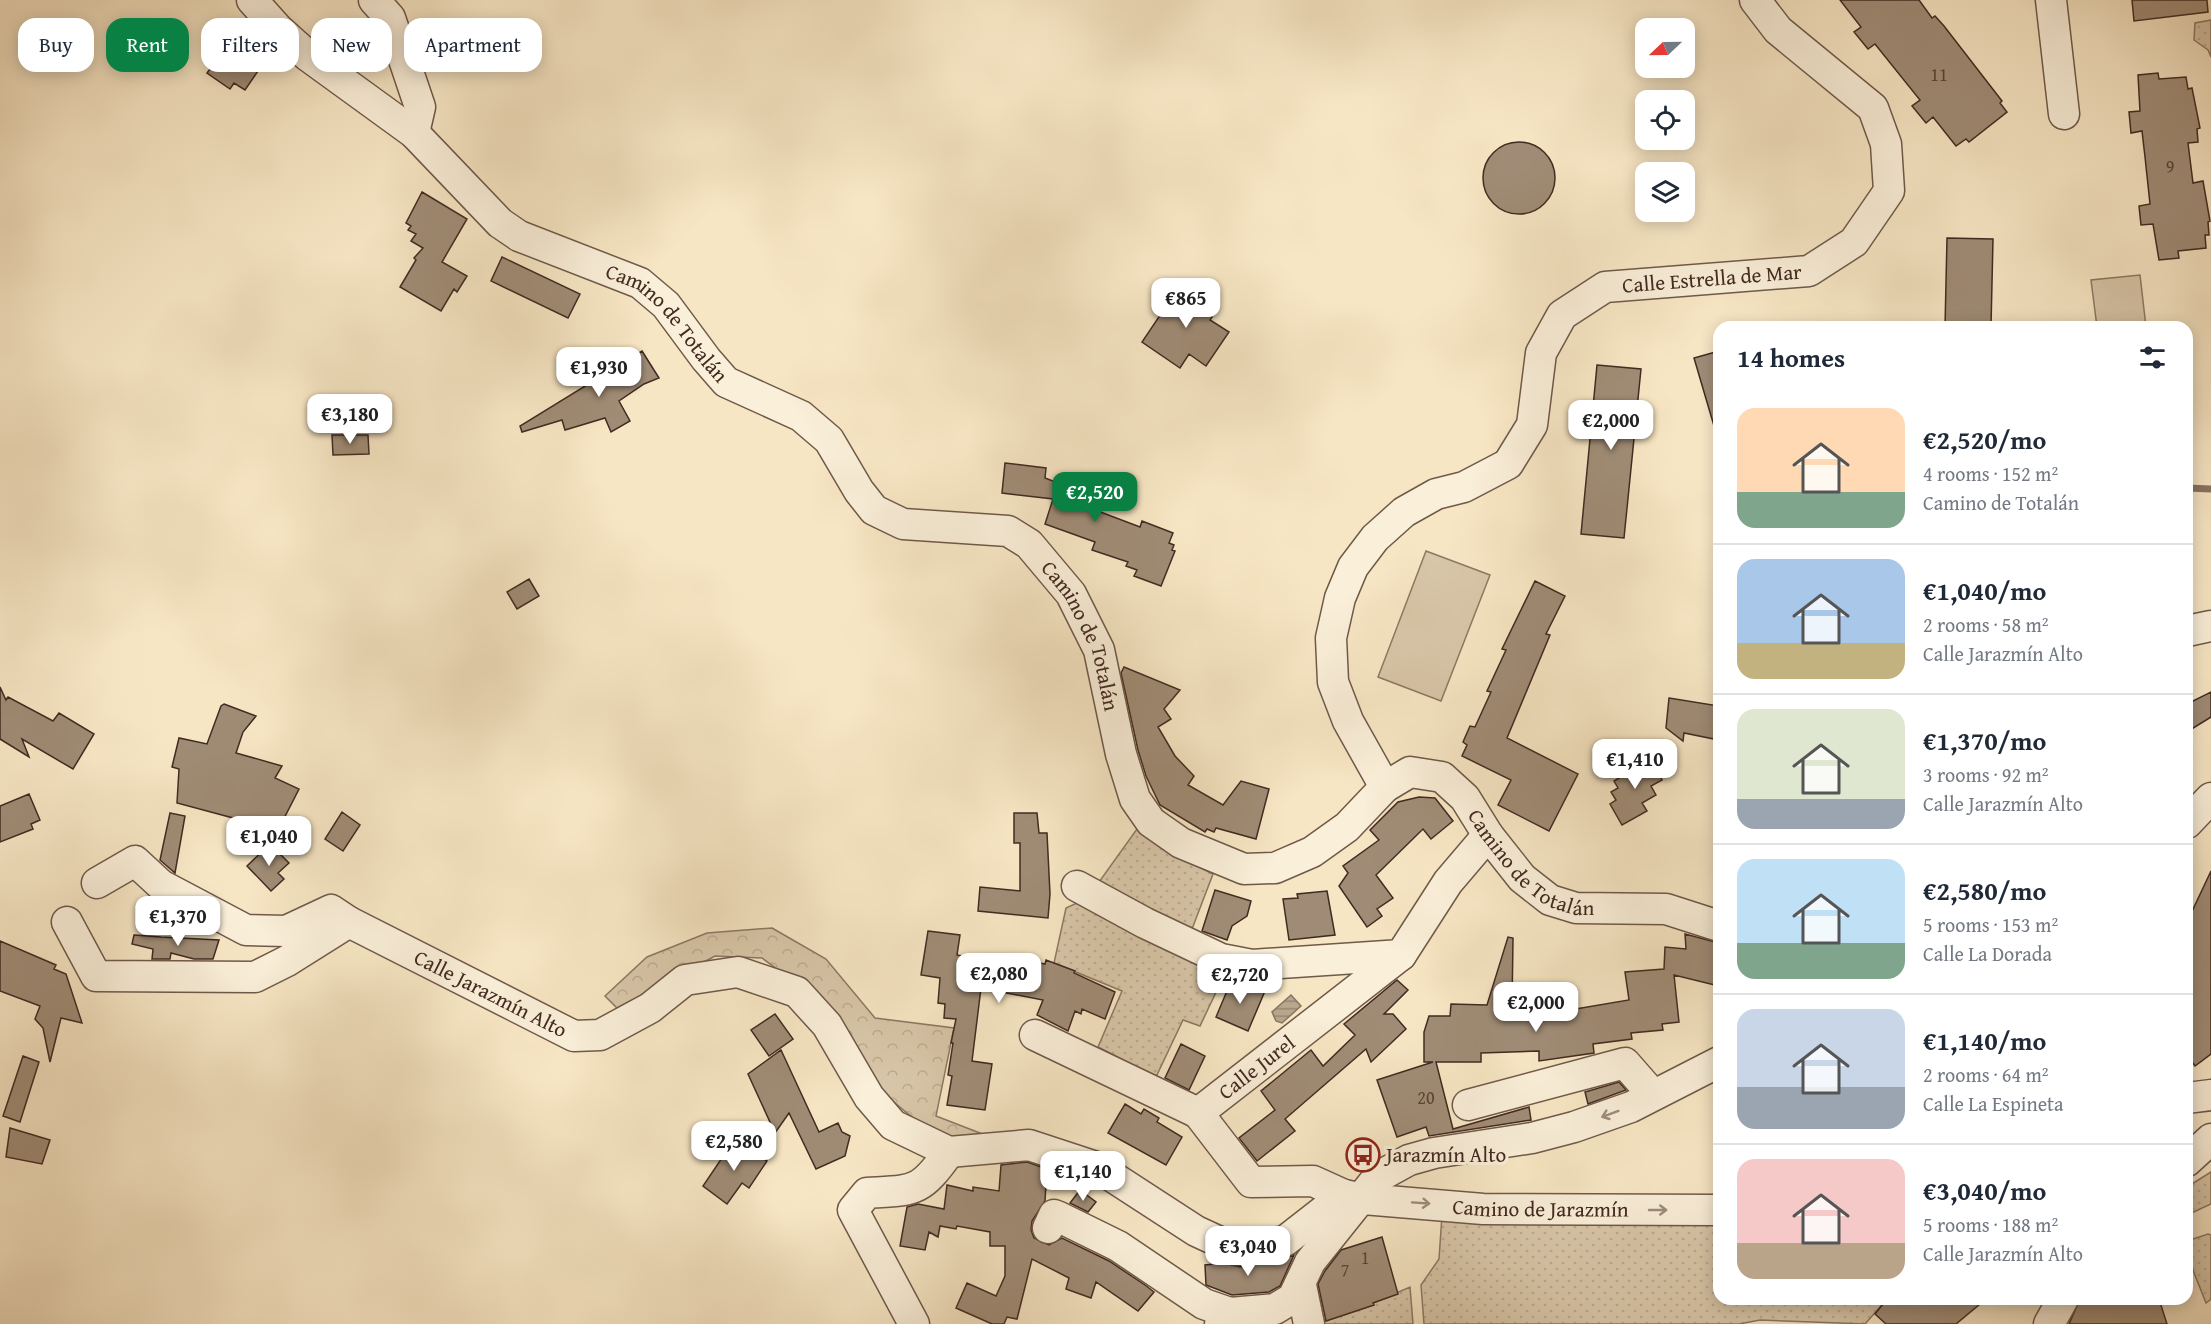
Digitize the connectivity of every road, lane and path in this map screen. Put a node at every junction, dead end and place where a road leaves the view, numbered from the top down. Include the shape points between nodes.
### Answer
1 (252, 0) edge
2 (374, 0) edge
3 (1755, 0) edge
4 (2051, 0) edge
5 (2064, 114) dead end
6 (414, 134) junction
7 (2211, 626) edge
8 (2193, 630) edge
9 (1385, 787) junction
10 (2211, 798) edge
11 (2193, 817) edge
12 (1488, 835) junction
13 (97, 883) dead end
14 (1077, 886) dead end
15 (66, 922) dead end
16 (349, 922) junction
17 (1713, 924) edge
18 (1401, 955) junction
19 (1035, 1035) dead end
20 (1713, 1065) edge
21 (1653, 1095) junction
22 (1468, 1105) dead end
23 (1198, 1113) junction
24 (2211, 1139) edge
25 (949, 1152) junction
26 (2193, 1156) edge
27 (1353, 1196) junction
28 (1713, 1210) edge
29 (1048, 1228) dead end
30 (1301, 1285) junction
31 (2060, 1305) edge
32 (1225, 1319) edge
33 (914, 1324) edge
34 (1309, 1324) edge
35 (2049, 1324) edge

1 - 6 street, Camino de Totalán via 308,56
2 - 6 street via 390,18 420,107
3 - 9 street, Calle Estrella de Mar via 1778,30 1873,108 1886,144 1889,191 1854,242 1809,271 1605,287 1562,315 1541,353 1532,425 1508,464 1404,512 1375,538 1353,567 1340,598 1331,638 1333,682 1348,722
4 - 5 street
6 - 9 street, Camino de Totalán via 500,223 519,236 640,283 666,305 726,382 801,416 829,440 874,510 903,525 1008,531 1029,544 1071,594 1100,650 1121,753 1135,799 1151,822 1181,843 1244,869 1275,868 1312,852 1347,827
7 - 8 street
9 - 12 street, Camino de Totalán via 1410,772 1442,777 1465,798
10 - 11 street
12 - 17 street, Camino de Totalán via 1522,878 1550,900 1575,908 1666,909
12 - 18 street, Calle Jurel via 1448,882
13 - 16 street, Calle Jarazmín Alto via 135,861 161,885 246,930 286,931 331,910
14 - 18 street via 1221,959 1252,965
15 - 16 street via 96,976 255,977
16 - 25 street, Calle Jarazmín Alto via 574,1036 600,1035 650,1008 685,980 738,972 797,992 827,1025 869,1097 892,1125
18 - 23 street, Calle Jurel
19 - 23 street, Calle Jurel
20 - 21 street
21 - 22 street via 1625,1063
21 -> 27 street via 1631,1107 1553,1133 1409,1160
23 - 27 street, Calle Jurel via 1251,1182 1313,1181
24 - 26 street
25 - 27 street via 1029,1145 1099,1168 1196,1231 1237,1250 1285,1241
25 - 33 street via 931,1178 909,1191 867,1193 853,1210
27 -> 28 street, Camino de Jarazmín via 1483,1209
27 - 30 street via 1310,1262
29 - 32 street via 1054,1215 1118,1246
30 - 32 street via 1293,1298 1275,1309
30 - 34 street
31 - 35 street

